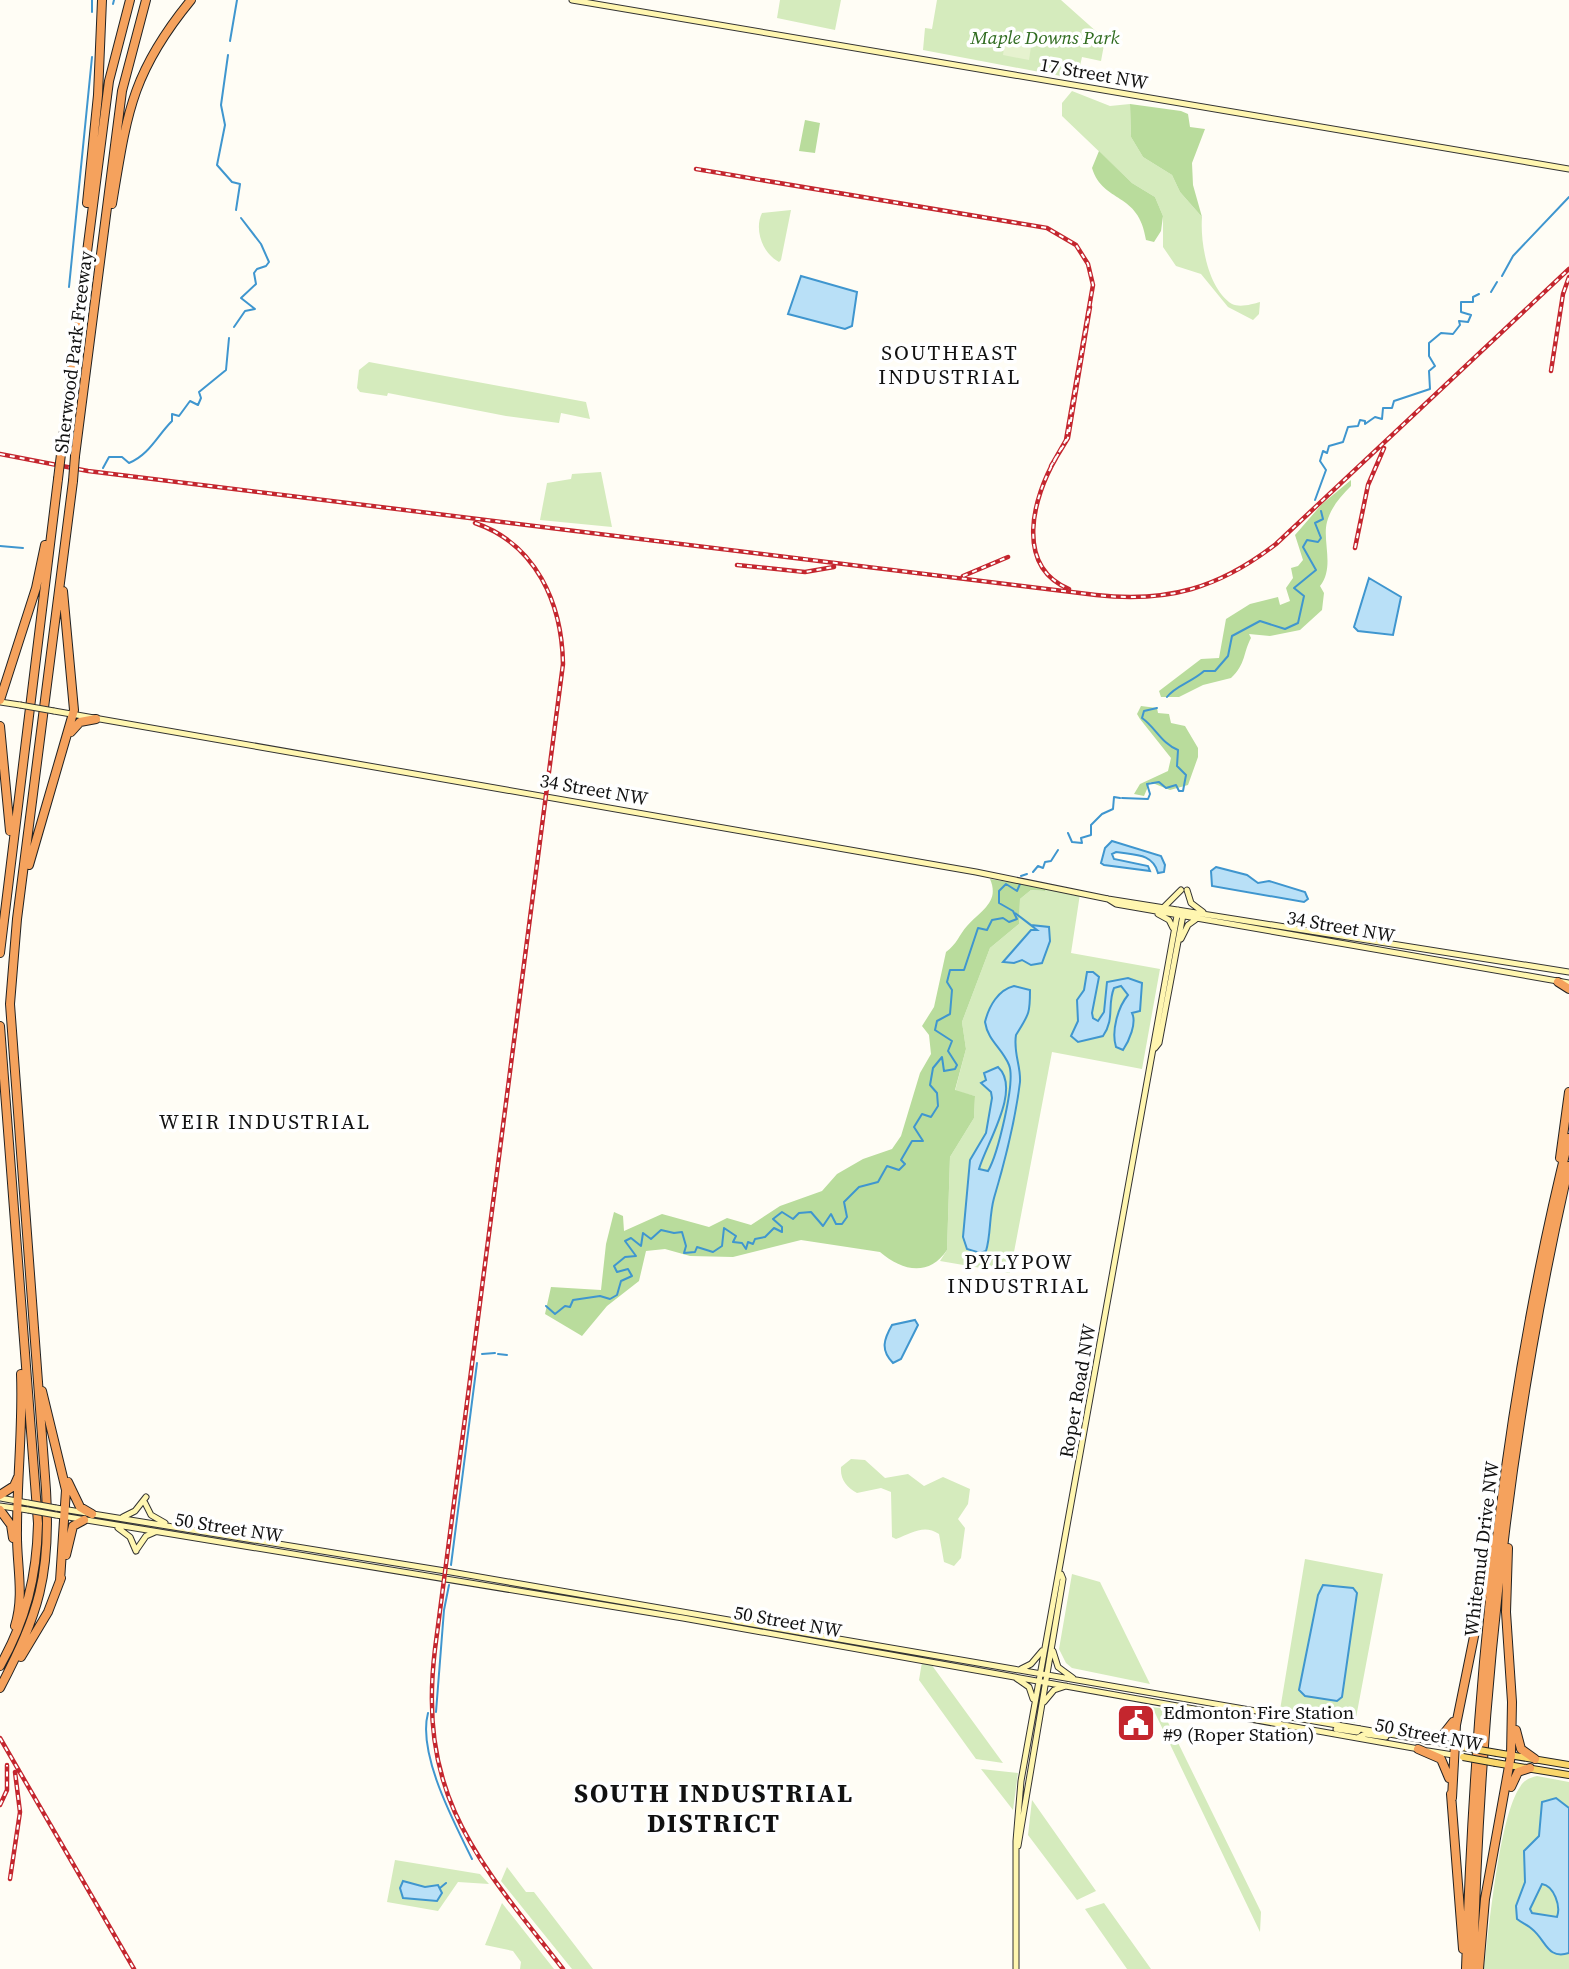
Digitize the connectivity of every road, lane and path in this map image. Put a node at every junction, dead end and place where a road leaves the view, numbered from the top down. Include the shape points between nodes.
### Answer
1 (102, 0) edge
2 (130, 0) edge
3 (146, 0) edge
4 (191, 0) edge
5 (572, 0) edge
6 (1569, 169) edge
7 (99, 265) junction
8 (76, 334) junction
9 (56, 491) junction
10 (64, 557) junction
11 (5, 678) junction
12 (0, 688) edge
13 (0, 701) edge
14 (49, 711) junction
15 (74, 715) junction
16 (96, 719) junction
17 (0, 726) edge
18 (70, 734) junction
19 (10, 862) junction
20 (1108, 899) junction
21 (1164, 907) junction
22 (1142, 909) junction
23 (1180, 913) junction
24 (1205, 915) junction
25 (17, 919) junction
26 (1197, 919) junction
27 (1174, 933) junction
28 (1176, 952) junction
29 (0, 953) edge
30 (1569, 972) edge
31 (1558, 982) junction
32 (1569, 983) edge
33 (1569, 989) edge
34 (0, 1026) edge
35 (1155, 1048) junction
36 (1569, 1091) edge
37 (1569, 1138) edge
38 (1569, 1166) edge
39 (1559, 1176) junction
40 (1569, 1187) edge
41 (1554, 1233) junction
42 (23, 1334) junction
43 (36, 1364) junction
44 (63, 1470) junction
45 (20, 1471) junction
46 (0, 1496) edge
47 (23, 1506) junction
48 (0, 1508) edge
49 (61, 1512) junction
50 (92, 1514) junction
51 (119, 1518) junction
52 (83, 1520) junction
53 (112, 1524) junction
54 (171, 1526) junction
55 (158, 1532) junction
56 (1501, 1532) junction
57 (18, 1552) junction
58 (1060, 1574) junction
59 (60, 1581) junction
60 (1044, 1645) junction
61 (1052, 1646) junction
62 (0, 1664) edge
63 (1011, 1672) junction
64 (1039, 1677) junction
65 (1046, 1678) junction
66 (1079, 1681) junction
67 (1071, 1686) junction
68 (0, 1689) edge
69 (1511, 1702) junction
70 (1034, 1703) junction
71 (1041, 1708) junction
72 (1458, 1710) junction
73 (1301, 1726) junction
74 (1360, 1729) junction
75 (1359, 1737) junction
76 (1410, 1738) junction
77 (1427, 1740) junction
78 (1418, 1749) junction
79 (1456, 1749) junction
80 (1511, 1755) junction
81 (1535, 1759) junction
82 (1510, 1765) junction
83 (1569, 1765) edge
84 (1530, 1768) junction
85 (1569, 1775) edge
86 (1452, 1798) junction
87 (1504, 1806) junction
88 (1018, 1846) junction
89 (1016, 1969) edge
90 (1465, 1969) edge
91 (1476, 1969) edge

1 - 8 highway via 99,95
2 - 8 highway, Sherwood Park Freeway via 108,81
3 - 7 highway, Sherwood Park Freeway via 122,91
4 - 7 highway via 157,45 133,92
5 - 6 main road, 17 Street NW
7 - 10 highway, Sherwood Park Freeway, bridge
8 - 9 highway, Sherwood Park Freeway, bridge
9 - 11 highway via 36,588
9 - 19 highway, Sherwood Park Freeway
10 - 14 highway, Sherwood Park Freeway
10 - 15 highway
11 - 12 highway
11 - 13 highway
13 - 14 main road, 34 Street NW, bridge
14 - 15 main road, 34 Street NW
14 - 25 highway, Sherwood Park Freeway
15 - 16 main road, 34 Street NW
15 - 18 highway
16 - 18 highway via 78,723
16 - 20 main road, 34 Street NW
17 - 19 highway
18 - 25 highway via 36,836
19 - 29 highway
20 - 21 main road, 34 Street NW
20 - 22 main road, 34 Street NW
21 - 23 main road, 34 Street NW
21 - 24 main road via 1184,890
22 - 23 main road, 34 Street NW
22 - 27 main road via 1166,918
23 - 24 main road, 34 Street NW
23 - 26 main road, 34 Street NW
23 - 27 main road, Roper Road NW
23 - 28 main road, Roper Road NW
24 - 30 main road, 34 Street NW
25 - 43 highway via 11,1037
26 - 28 main road via 1185,929
26 - 31 main road, 34 Street NW
27 - 35 main road, Roper Road NW
28 - 35 main road, Roper Road NW
31 - 32 main road, 34 Street NW
31 - 33 highway
34 - 42 highway
35 - 58 main road, Roper Road NW
36 - 39 highway
37 - 39 highway, Whitemud Drive NW
38 - 41 highway, Whitemud Drive NW
39 - 56 highway, Whitemud Drive NW via 1528,1330
40 - 41 highway
41 - 56 highway, Whitemud Drive NW
42 - 45 highway
42 - 62 highway via 37,1498 37,1562 22,1621
43 - 44 highway
43 - 68 highway via 48,1558 37,1610
44 - 49 highway
44 - 50 highway via 76,1502
45 - 46 highway via 14,1486
45 - 47 highway
46 - 47 main road, 50 Street NW
47 - 48 main road, 50 Street NW
47 - 49 main road, 50 Street NW, bridge
47 - 57 highway
48 - 57 highway
49 - 50 main road, 50 Street NW
49 - 52 main road, 50 Street NW
49 - 59 highway
50 - 51 main road, 50 Street NW
51 - 54 main road, 50 Street NW
51 - 54 main road via 145,1500 152,1515
52 - 53 main road, 50 Street NW
52 - 59 highway via 71,1530
53 - 55 main road, 50 Street NW
53 - 55 main road via 128,1534 136,1550 146,1536
54 - 63 main road, 50 Street NW
55 - 63 main road, 50 Street NW
56 - 69 highway via 1508,1546
56 - 72 highway via 1491,1546
56 - 90 highway, Whitemud Drive NW via 1475,1763
56 - 91 highway, Whitemud Drive NW via 1484,1746
57 - 62 highway via 19,1611
58 - 60 main road, Roper Road NW
58 - 61 main road, Roper Road NW via 1063,1579
59 - 68 highway via 43,1622
60 - 63 main road via 1031,1664
60 - 64 main road, Roper Road NW
61 - 65 main road, Roper Road NW
61 - 66 main road via 1058,1667
63 - 64 main road, 50 Street NW
63 - 70 main road via 1029,1687
64 - 65 main road, 50 Street NW
64 - 70 main road, Roper Road NW
65 - 66 main road, 50 Street NW
65 - 67 main road, 50 Street NW
65 - 71 main road, Roper Road NW
66 - 74 main road, 50 Street NW
67 - 71 main road via 1054,1690
67 - 73 main road, 50 Street NW
69 - 80 highway
69 - 81 highway via 1519,1745
70 - 88 main road, Roper Road NW via 1020,1793
71 - 88 main road, Roper Road NW
72 - 77 highway via 1447,1733
72 - 79 highway
73 - 74 main road
73 - 75 main road, 50 Street NW
74 - 76 main road, 50 Street NW
75 - 76 main road
75 - 78 main road, 50 Street NW
76 - 77 main road, 50 Street NW
77 - 79 main road, 50 Street NW
78 - 79 main road, 50 Street NW
78 - 86 highway via 1443,1762
79 - 80 main road, 50 Street NW, bridge
79 - 82 main road, 50 Street NW, bridge via 1463,1757
79 - 86 highway
80 - 81 main road, 50 Street NW
80 - 82 highway
81 - 83 main road, 50 Street NW
82 - 84 main road, 50 Street NW
82 - 87 highway
84 - 85 main road, 50 Street NW
84 - 87 highway via 1517,1774
86 - 90 highway
87 - 91 highway
88 - 89 main road, Roper Road NW

